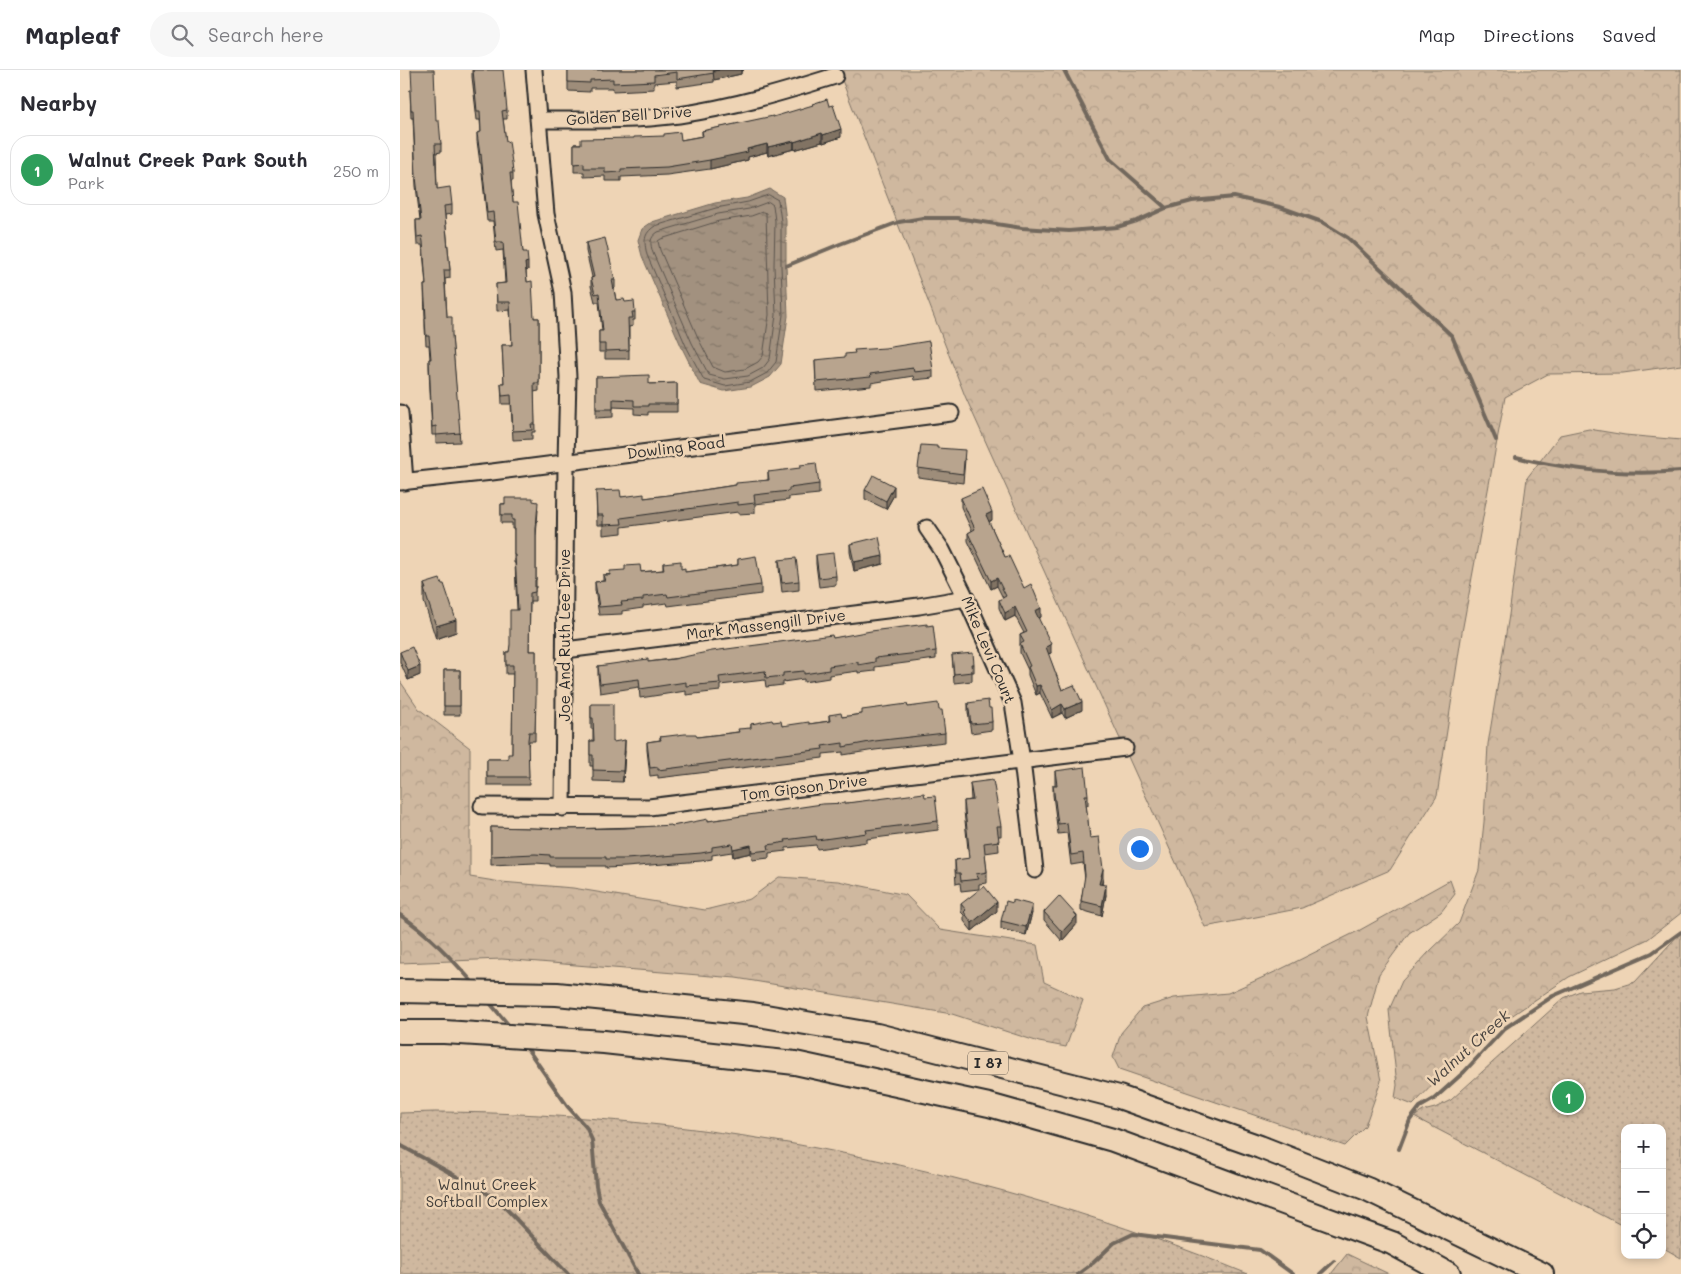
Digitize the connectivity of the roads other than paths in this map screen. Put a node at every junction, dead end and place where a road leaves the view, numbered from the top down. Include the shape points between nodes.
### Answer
1 (534, 70) edge
2 (835, 76) dead end
3 (538, 120) junction
4 (400, 412) edge
5 (951, 413) dead end
6 (566, 462) junction
7 (402, 482) edge
8 (926, 528) dead end
9 (966, 598) junction
10 (565, 650) junction
11 (1125, 748) dead end
12 (1022, 761) junction
13 (482, 806) dead end
14 (563, 808) junction
15 (1035, 870) dead end
16 (400, 991) edge
17 (400, 1032) edge
18 (1449, 1274) edge
19 (1542, 1274) edge

1 - 3 street, Joe And Ruth Lee Drive
2 - 3 street, Golden Bell Drive via 778,94 678,115
3 - 6 street, Joe And Ruth Lee Drive via 546,214 563,292 568,377
4 - 7 street
5 - 6 street, Dowling Road
6 - 7 street, Dowling Road
6 - 10 street, Joe And Ruth Lee Drive
8 - 9 street, Mike Levi Court via 942,550
9 - 10 street, Mark Massengill Drive
9 - 12 street, Mike Levi Court via 1013,703
10 - 14 street, Joe And Ruth Lee Drive
11 - 12 street, Tom Gipson Drive
12 - 14 street, Tom Gipson Drive via 649,807
12 - 15 street, Mike Levi Court
13 - 14 street, Tom Gipson Drive
16 - 19 highway, I 87 via 556,994 753,1014 877,1035 1119,1097 1241,1140 1367,1190
17 - 18 highway via 604,1042 795,1063 989,1105 1113,1140 1392,1243

